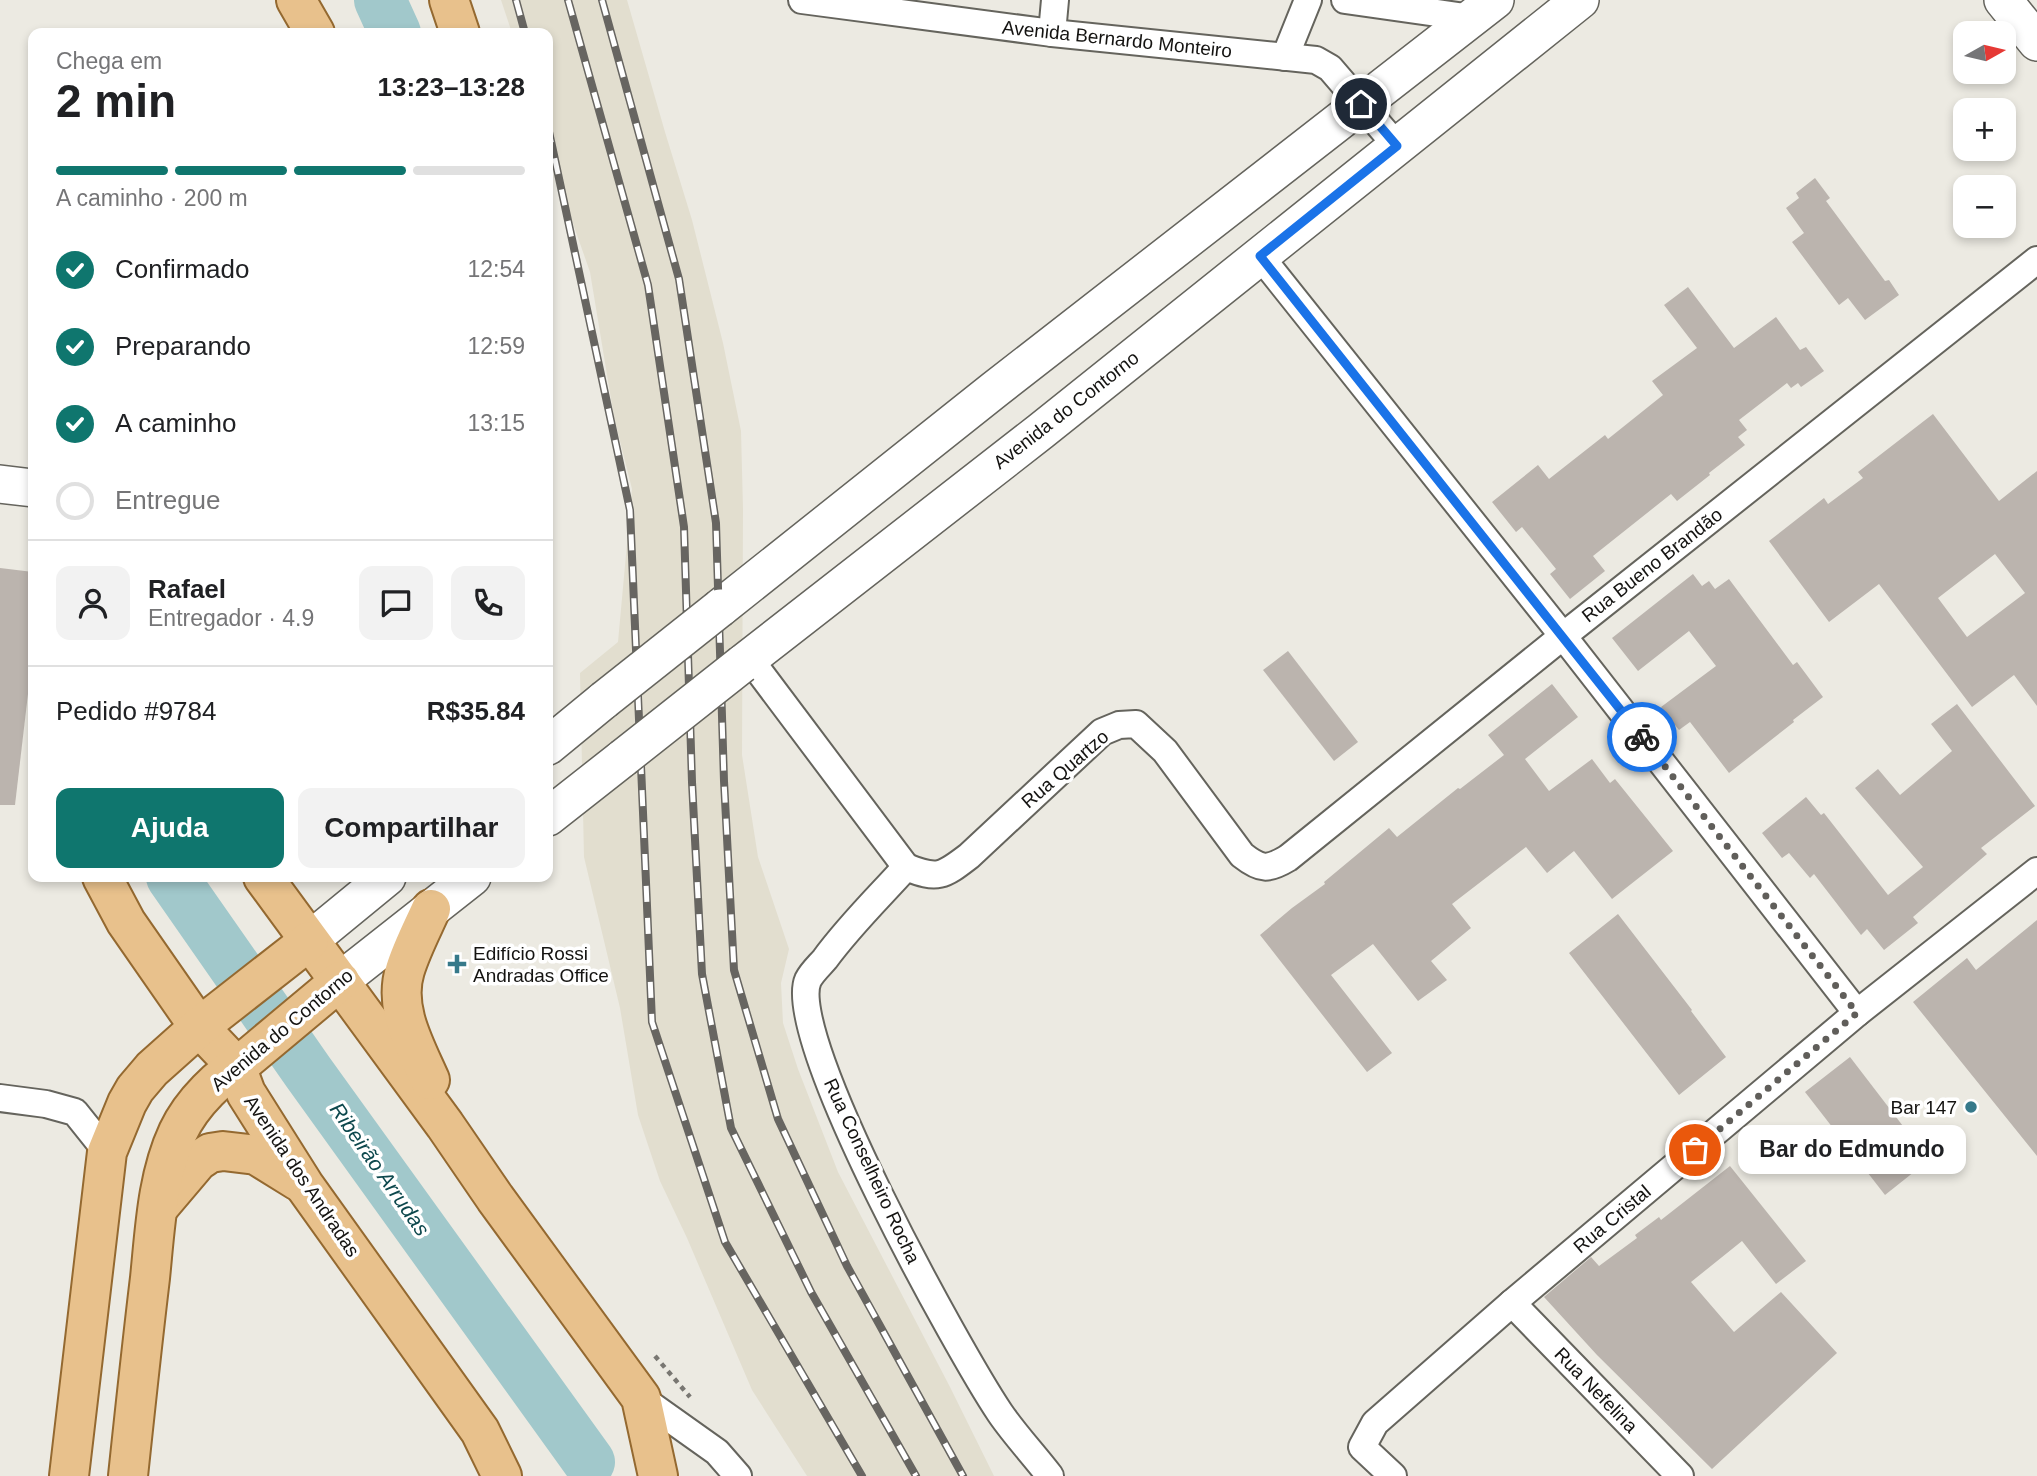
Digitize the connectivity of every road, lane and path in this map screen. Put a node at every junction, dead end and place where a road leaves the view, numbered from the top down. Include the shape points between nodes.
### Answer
1 (296, 0) edge
2 (449, 0) edge
3 (802, 0) edge
4 (1055, 0) edge
5 (1308, 0) edge
6 (1345, 0) edge
7 (1580, 0) edge
8 (2003, 0) edge
9 (1483, 9) edge
10 (312, 28) edge
11 (458, 28) edge
12 (1052, 33) junction
13 (2037, 42) edge
14 (1285, 57) junction
15 (1361, 104) junction
16 (1397, 146) junction
17 (1260, 256) junction
18 (2037, 260) edge
19 (0, 484) edge
20 (28, 487) edge
21 (1563, 636) junction
22 (746, 661) junction
23 (553, 742) edge
24 (553, 813) edge
25 (906, 867) junction
26 (1265, 868) joint
27 (2037, 871) edge
28 (105, 882) edge
29 (265, 882) edge
30 (381, 882) edge
31 (466, 882) edge
32 (431, 909) junction
33 (297, 951) junction
34 (328, 990) junction
35 (1857, 1013) junction
36 (204, 1022) junction
37 (242, 1062) junction
38 (0, 1098) edge
39 (445, 1125) junction
40 (107, 1152) junction
41 (304, 1185) junction
42 (158, 1209) junction
43 (1512, 1303) junction
44 (641, 1398) junction
45 (69, 1476) edge
46 (128, 1476) edge
47 (502, 1476) edge
48 (630, 1476) edge
49 (658, 1476) edge
50 (738, 1476) edge
51 (1050, 1476) edge
52 (1393, 1476) edge
53 (1680, 1476) edge

1 - 10 main road
2 - 11 main road
3 - 12 street, Avenida Bernardo Monteiro
4 - 12 street
5 - 14 street
6 - 9 street
7 - 16 main road, Avenida do Contorno
8 - 13 main road
9 - 15 main road
12 - 14 street, Avenida Bernardo Monteiro
14 - 15 street, Avenida Bernardo Monteiro via 1324,64
15 - 16 street, Avenida Bernardo Monteiro
15 - 23 main road, bridge
16 - 17 main road, Avenida do Contorno
17 - 21 street
17 - 22 main road, Avenida do Contorno
18 - 21 street, Rua Bueno Brandão
19 - 20 main road
21 - 26 street, Rua Bueno Brandão via 1288,858
21 - 35 street
22 - 24 main road, Avenida do Contorno, bridge
22 - 25 street
25 - 26 street, Rua Quartzo via 927,876 948,872 1102,732 1136,724 1165,751 1242,855
25 - 51 street, Rua Conselheiro Rocha via 808,981 809,1024 825,1072 889,1216 1000,1413
27 - 35 street, Rua Cristal
28 - 36 main road, Avenida dos Andradas via 126,922
29 - 33 main road
30 - 33 main road
31 - 32 main road, Avenida do Contorno
32 - 34 main road, Avenida do Contorno
32 - 39 main road via 405,970 401,995 407,1026
33 - 34 main road
33 - 36 main road
34 - 37 main road, Avenida do Contorno
34 - 39 main road
35 - 43 street, Rua Cristal
36 - 37 main road, Avenida dos Andradas
36 - 40 main road via 135,1089
37 - 41 main road, Avenida dos Andradas via 246,1093
37 - 42 main road, Avenida do Contorno via 200,1099 179,1130 166,1163
38 - 40 street via 75,1112
39 - 44 main road
40 - 45 main road
41 - 42 main road via 256,1155 210,1153
41 - 47 main road, Avenida dos Andradas via 480,1431
42 - 46 main road, Avenida do Contorno
43 - 52 street, Rua Cristal via 1375,1423 1362,1447
43 - 53 street, Rua Nefelina
44 - 48 main road via 639,1458
44 - 49 main road
44 - 50 street via 717,1452

